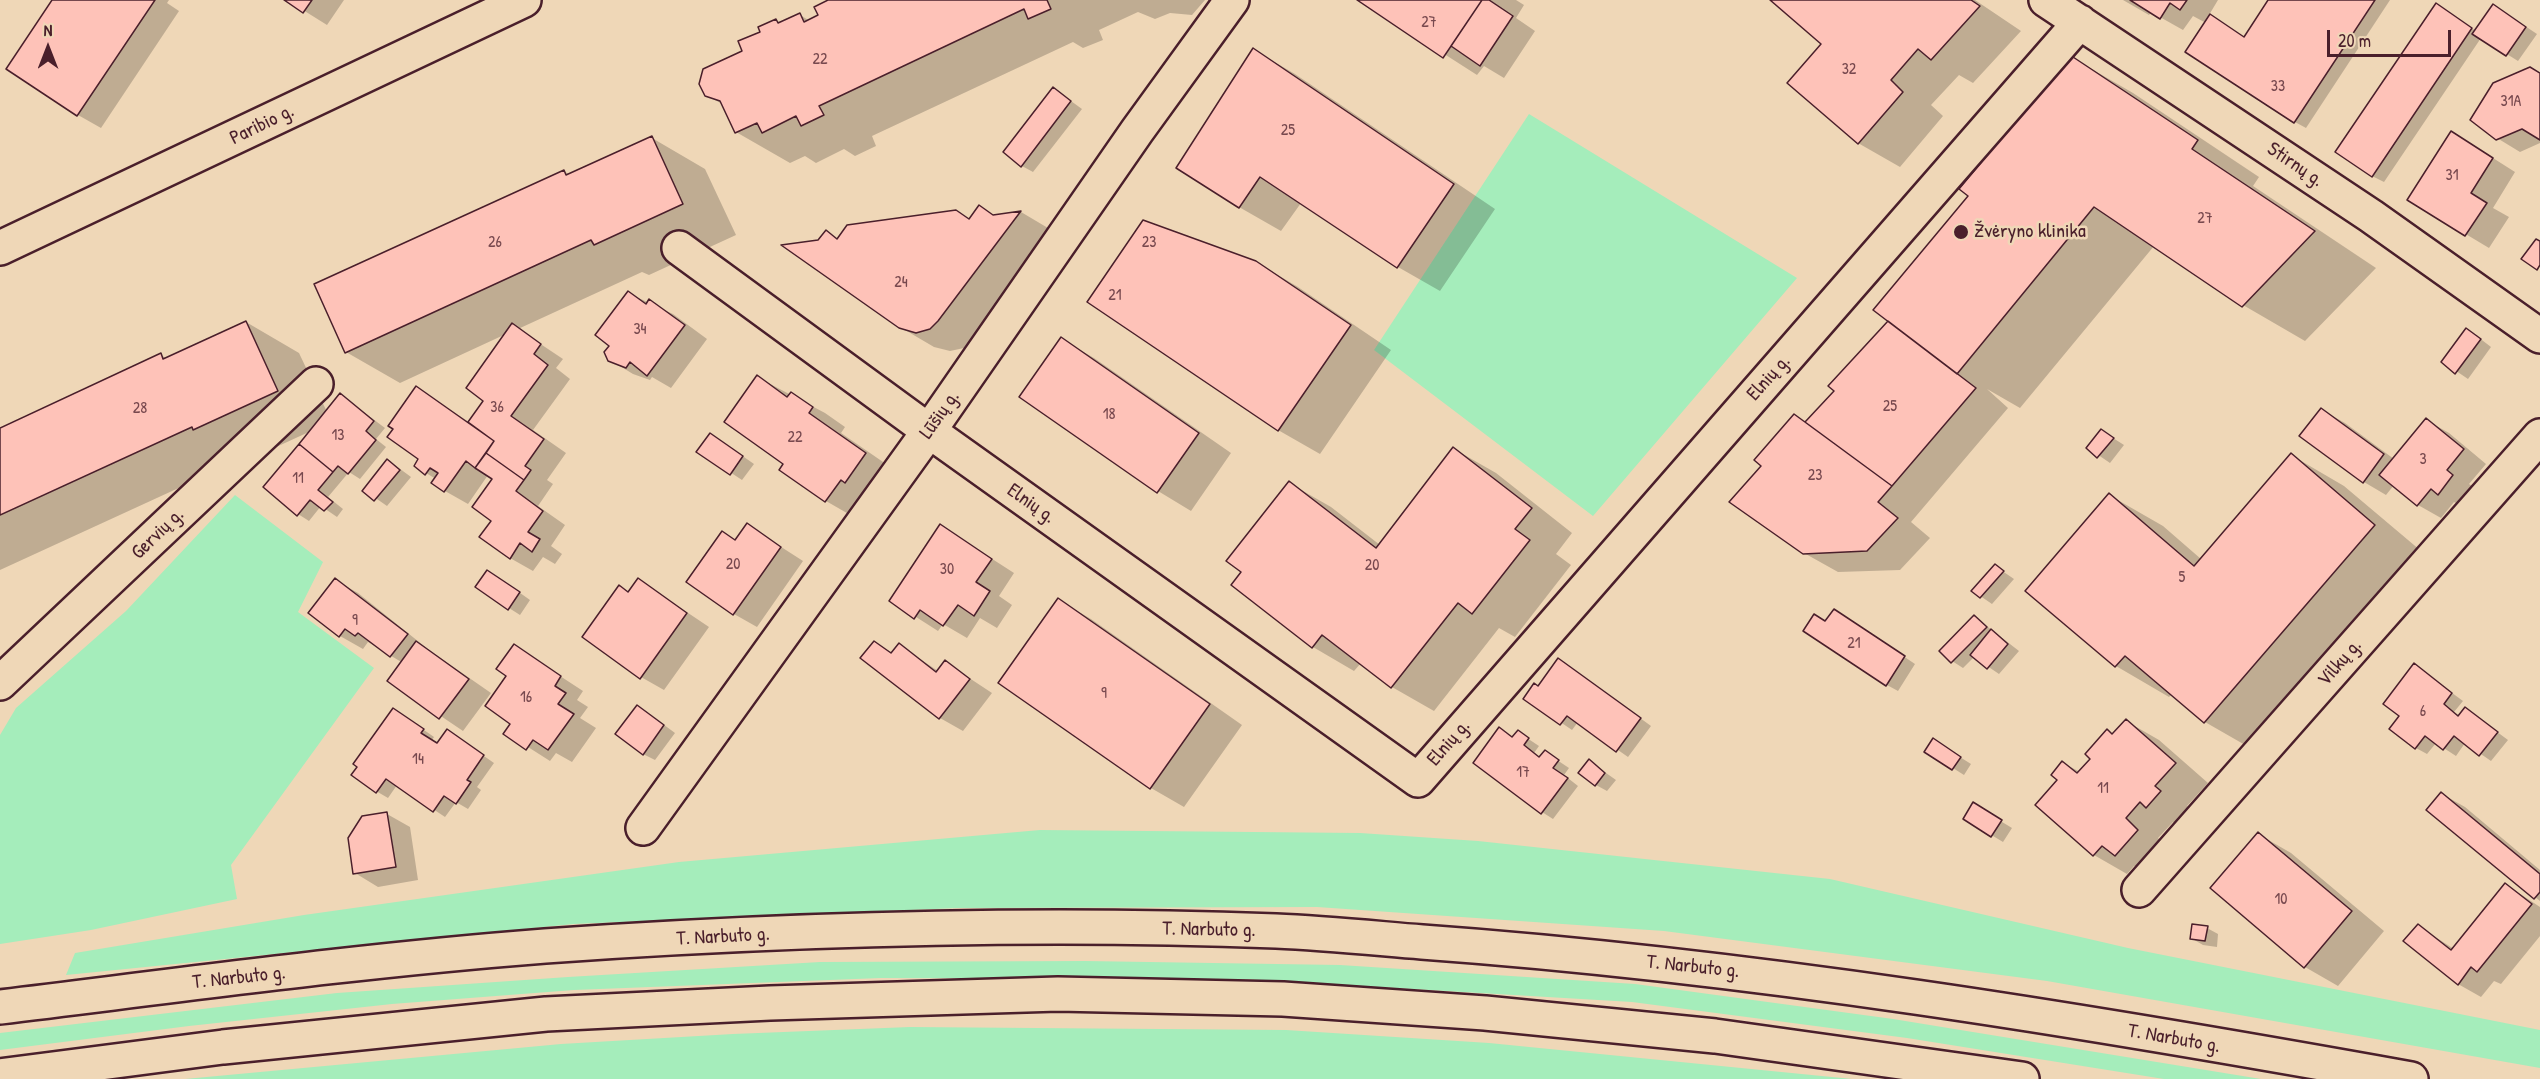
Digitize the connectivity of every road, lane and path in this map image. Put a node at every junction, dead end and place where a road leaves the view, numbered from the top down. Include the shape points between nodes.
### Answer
1 (524, 0) edge
2 (1232, 0) edge
3 (2046, 0) edge
4 (2080, 22) junction
5 (0, 248) edge
6 (679, 248) dead end
7 (2540, 336) edge
8 (316, 384) dead end
9 (929, 431) junction
10 (2540, 436) edge
11 (0, 683) edge
12 (643, 828) dead end
13 (2139, 890) dead end
14 (0, 1007) edge
15 (0, 1076) edge
16 (2022, 1079) edge
17 (2411, 1079) edge

1 - 5 street, Paribio g.
2 - 9 street, Lūšių g.
3 - 4 street, Stirnų g.
4 - 7 street, Stirnų g. via 2371,216
4 - 9 street, Elnių g. via 1418,780
6 - 9 street, Elnių g.
8 - 11 street, Gervių g.
9 - 12 street, Lūšių g.
10 - 13 street, Vilkų g.
14 - 17 street, T. Narbuto g. via 553,946 1058,926 1279,931 1501,947 1732,970 1980,1006
15 - 16 street via 223,1047 546,1014 1058,994 1282,999 1485,1013 1715,1036

